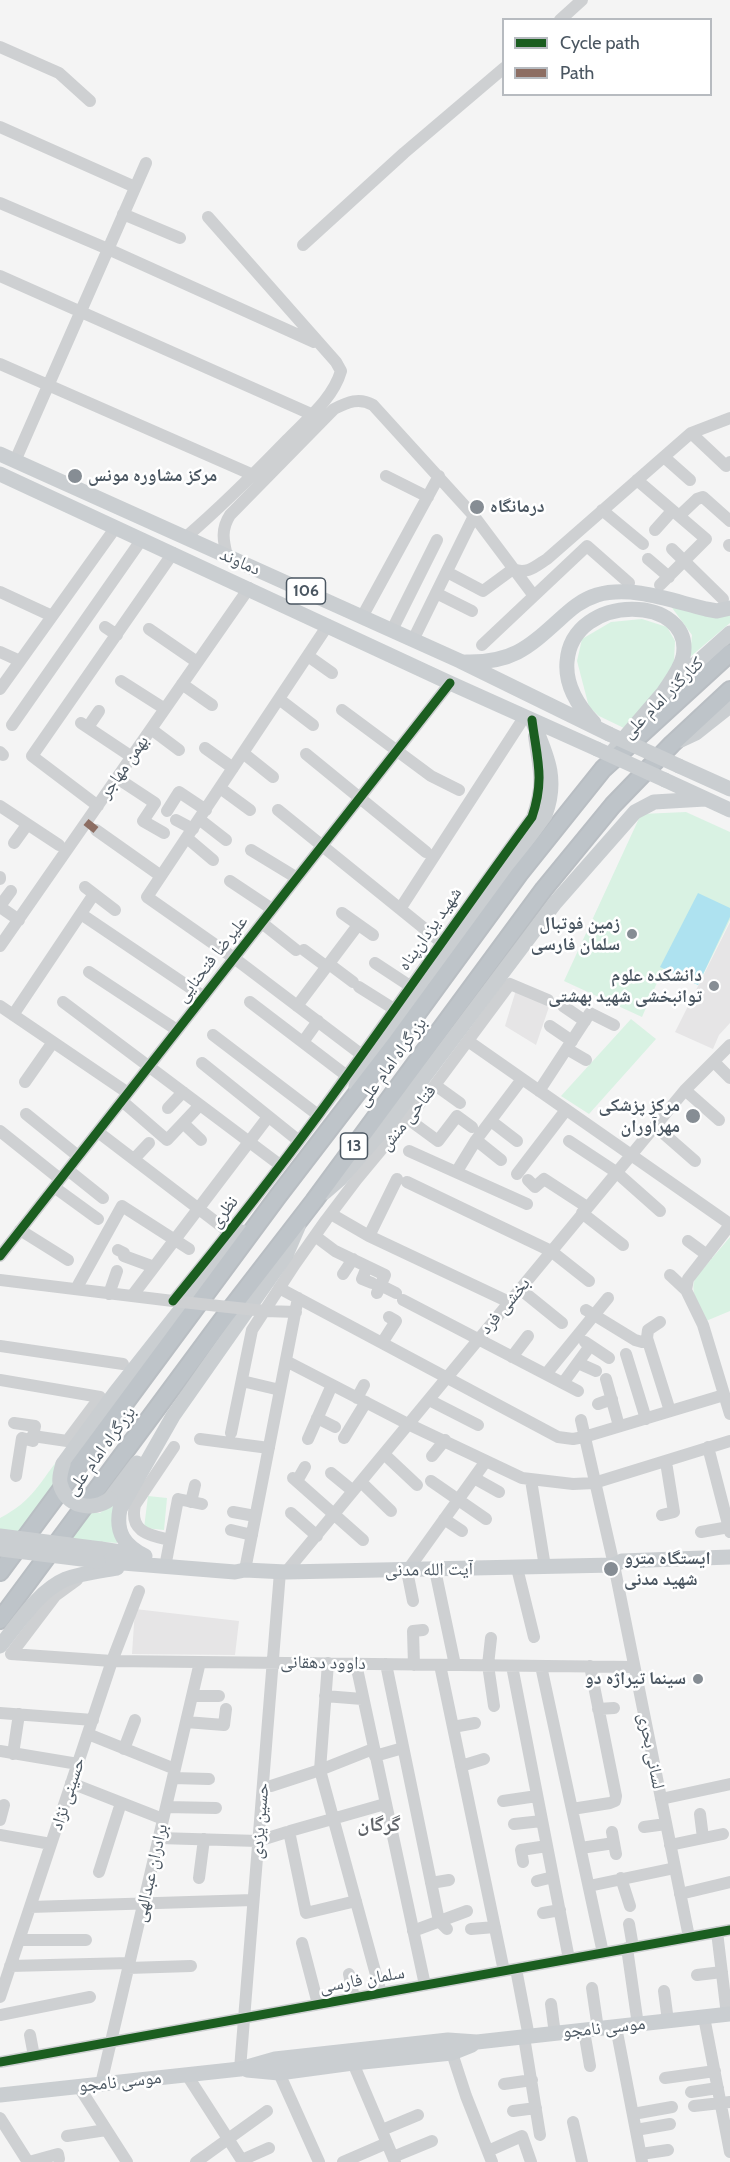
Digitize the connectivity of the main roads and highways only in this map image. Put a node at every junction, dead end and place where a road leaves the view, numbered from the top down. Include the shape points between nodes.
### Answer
1 (0, 454) edge
2 (0, 474) edge
3 (727, 603) edge
4 (730, 633) edge
5 (730, 654) edge
6 (460, 661) junction
7 (730, 690) edge
8 (663, 693) junction
9 (730, 706) edge
10 (529, 718) junction
11 (606, 733) junction
12 (672, 744) junction
13 (603, 769) junction
14 (730, 789) edge
15 (705, 799) junction
16 (730, 810) edge
17 (340, 1116) junction
18 (278, 1196) junction
19 (309, 1207) junction
20 (173, 1416) junction
21 (0, 1536) edge
22 (0, 1549) edge
23 (99, 1555) junction
24 (730, 1557) edge
25 (144, 1560) junction
26 (614, 1565) junction
27 (730, 1566) edge
28 (0, 1572) edge
29 (0, 1620) edge
30 (5, 1650) edge
31 (729, 2015) edge
32 (477, 2042) junction
33 (353, 2057) junction
34 (240, 2069) junction
35 (0, 2096) edge

1 - 6 main road, دماوند / 106
2 - 10 main road, دماوند / 106
3 - 6 main road via 717,611 633,592 599,594 580,601 537,640 507,658
4 - 8 main road, کنارگذر امام علی
5 - 13 highway, بزرگراه امام علی / 13
6 - 11 main road, دماوند / 106
7 - 12 highway, بزرگراه امام علی / 13
8 - 11 main road via 683,657 683,640 665,616 626,609 609,612 582,627 568,651 570,688 578,704
8 - 13 main road, کنارگذر امام علی via 624,737
9 - 12 main road via 696,732
10 - 15 main road, دماوند / 106, bridge
10 - 17 main road via 552,772 544,815 434,967 367,1067
11 - 14 main road, 106, bridge
12 - 19 highway, بزرگراه امام علی / 13 via 613,805 544,889
13 - 17 highway, بزرگراه امام علی / 13 via 519,874
15 - 16 main road, 106
15 - 19 main road via 654,802 635,812 555,903 394,1117 340,1179
17 - 18 highway, بزرگراه امام علی / 13
18 - 20 main road, bridge via 242,1232 63,1464 63,1491 81,1506 96,1507 110,1499
18 - 28 highway, بزرگراه امام علی / 13
19 - 20 main road via 286,1255
19 - 29 highway, بزرگراه امام علی / 13
20 - 25 main road via 118,1518 126,1543
21 - 23 main road, bridge
22 - 23 main road, bridge
23 - 25 main road, آیت الله مدنی
24 - 26 main road, آیت الله مدنی via 622,1561
25 - 26 main road, آیت الله مدنی via 236,1564 245,1570 283,1572
25 - 30 main road via 87,1573 48,1589
26 - 27 main road, آیت الله مدنی via 624,1569
31 - 32 main road, موسی نامجو
32 - 33 main road, موسی نامجو via 448,2040
32 - 33 main road, موسی نامجو via 452,2053
33 - 34 main road, موسی نامجو via 275,2059
33 - 34 main road, موسی نامجو via 279,2073
34 - 35 main road, موسی نامجو

